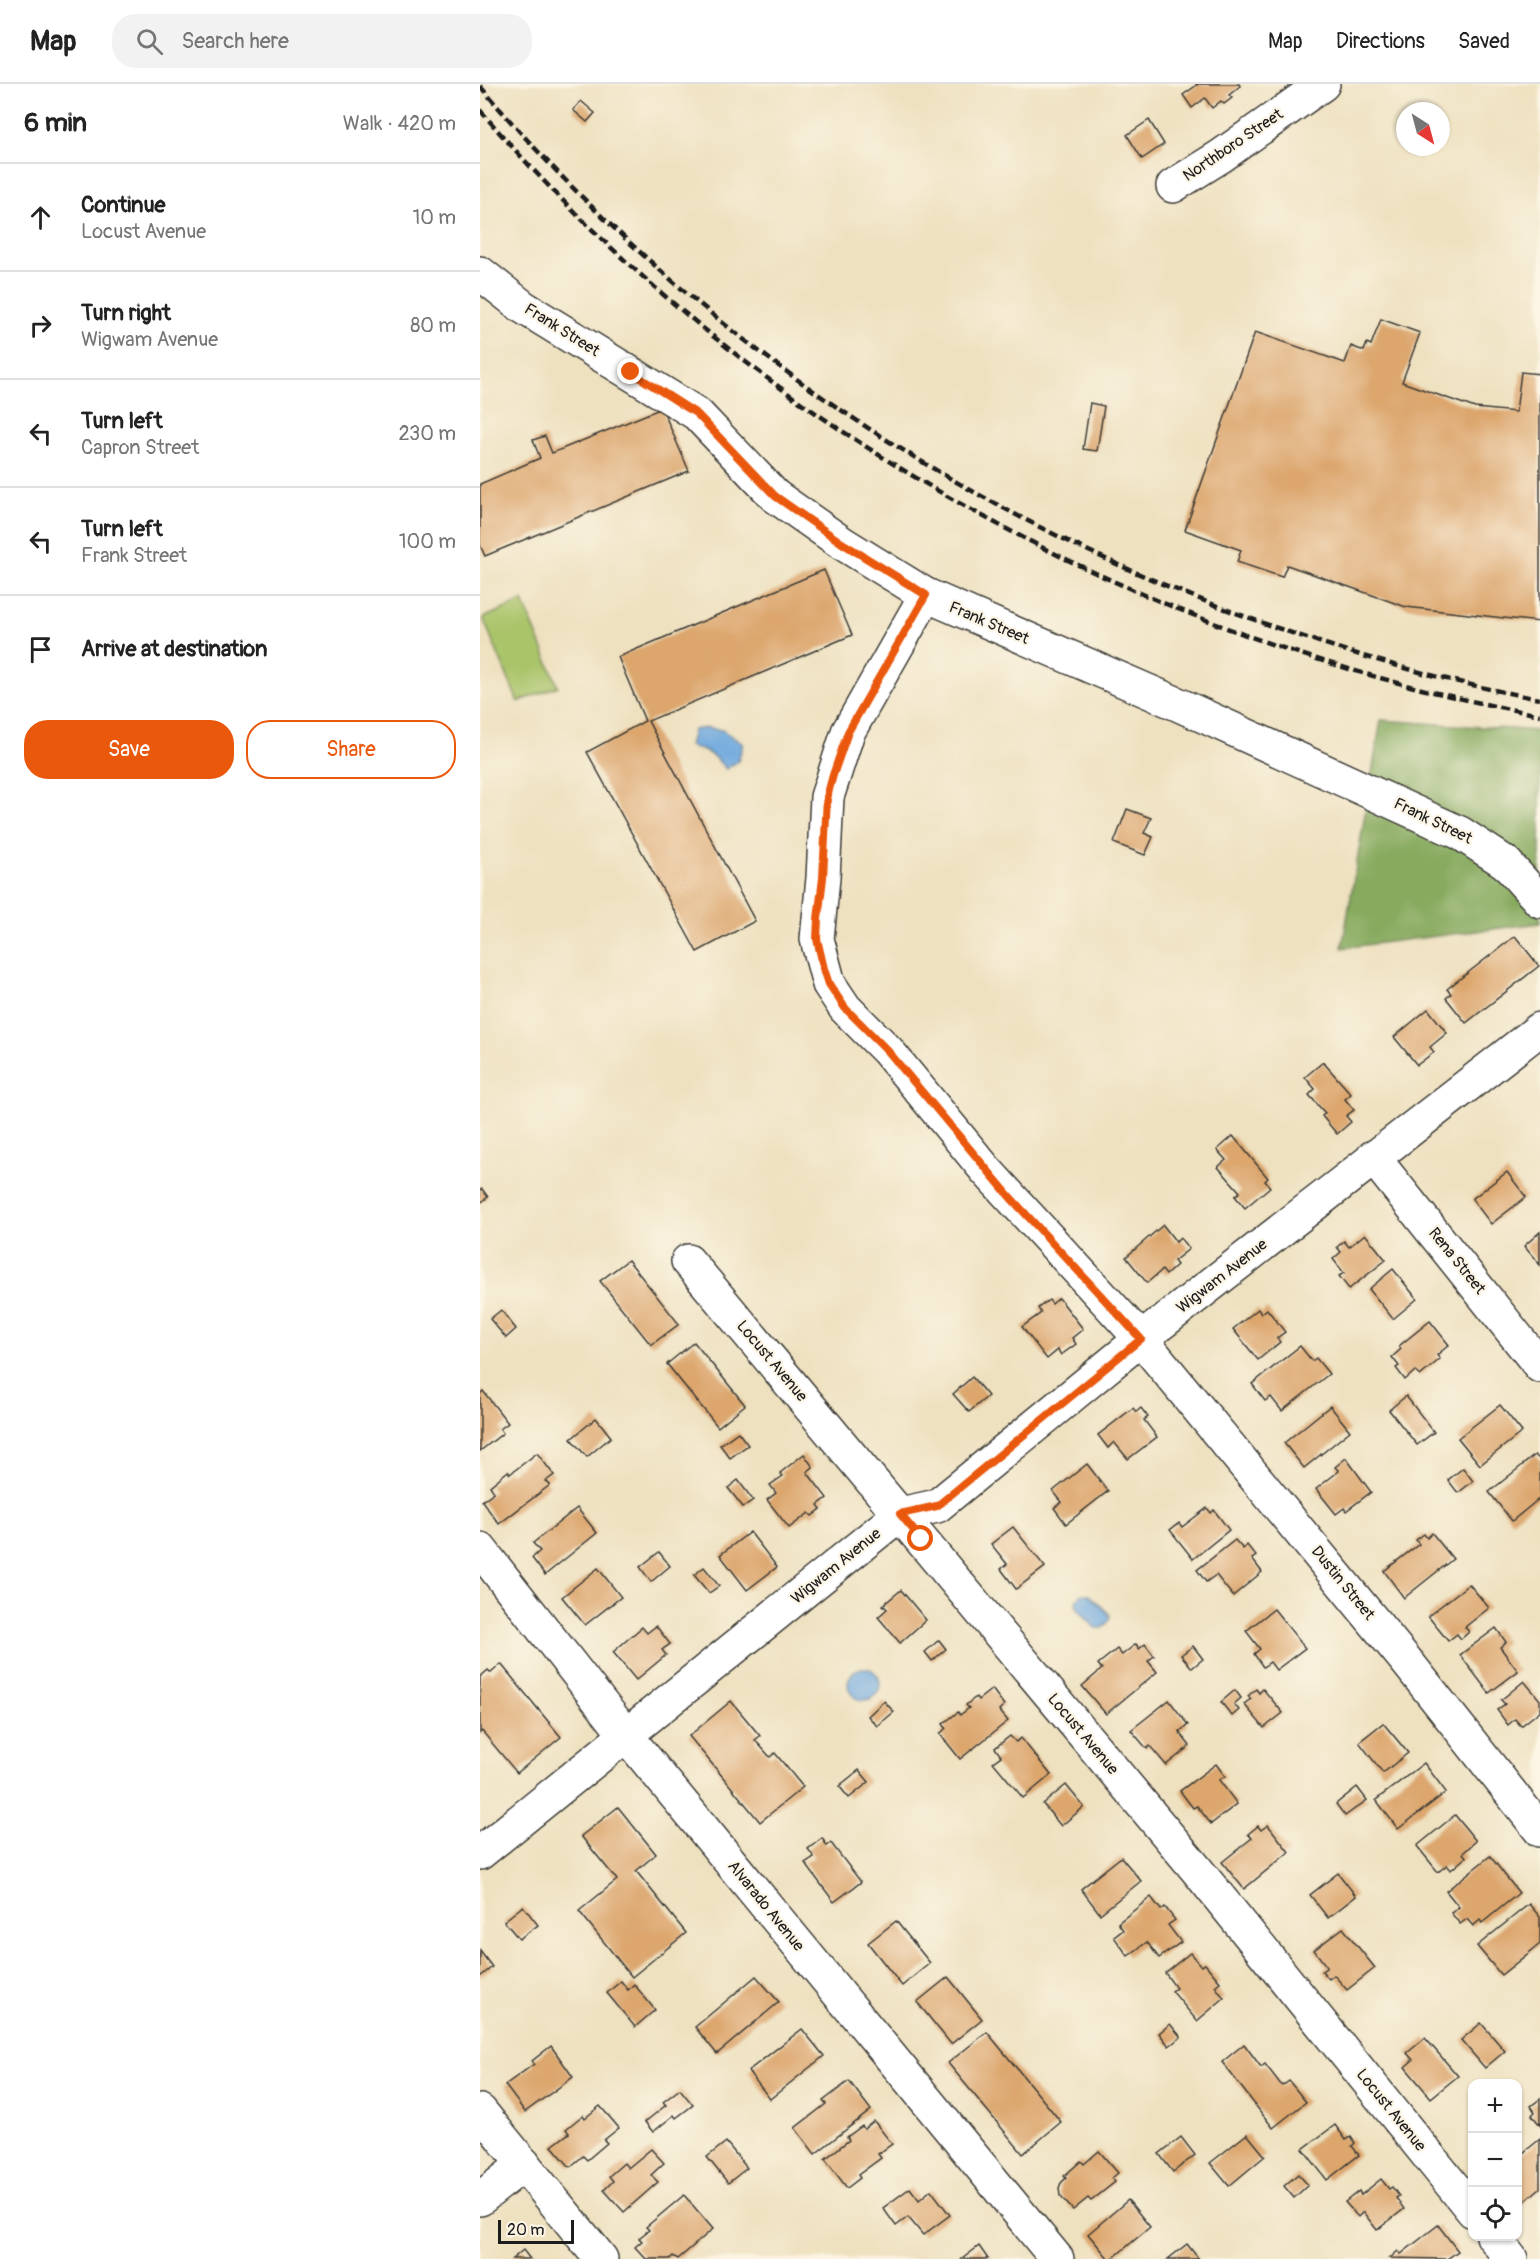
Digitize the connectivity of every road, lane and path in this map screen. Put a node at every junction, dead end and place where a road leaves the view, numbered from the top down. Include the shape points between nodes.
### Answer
1 (1312, 87) edge
2 (1173, 186) dead end
3 (480, 273) edge
4 (926, 595) junction
5 (1540, 901) edge
6 (1540, 1029) edge
7 (1373, 1157) junction
8 (688, 1261) dead end
9 (1141, 1339) junction
10 (1540, 1366) edge
11 (900, 1514) junction
12 (480, 1549) edge
13 (625, 1734) junction
14 (1540, 1830) edge
15 (480, 1852) edge
16 (480, 2111) edge
17 (524, 2164) junction
18 (480, 2199) edge
19 (1468, 2205) edge
20 (1497, 2241) edge
21 (601, 2259) edge
22 (1057, 2259) edge
23 (1511, 2259) edge

1 - 2 street, Northboro Street via 1221,156
3 - 4 street, Frank Street via 572,339 697,414 775,496
4 - 5 street, Frank Street via 1460,833 1506,863
4 - 9 street, Dustin Street via 848,732 833,775 826,806 817,939 824,969 845,1008 887,1050 1010,1197
6 - 7 street, Wigwam Avenue
7 - 9 street, Wigwam Avenue
7 - 10 street, Rena Street
8 - 11 street, Locust Avenue
9 - 11 street, Wigwam Avenue via 937,1506
9 - 14 street, Dustin Street
11 - 13 street, Wigwam Avenue
11 - 19 street, Locust Avenue via 1197,1870
12 - 13 street, Alvarado Avenue
13 - 15 street, Wigwam Avenue
13 - 22 street, Alvarado Avenue
16 - 17 street
17 - 18 street
17 - 21 street
20 - 23 street

